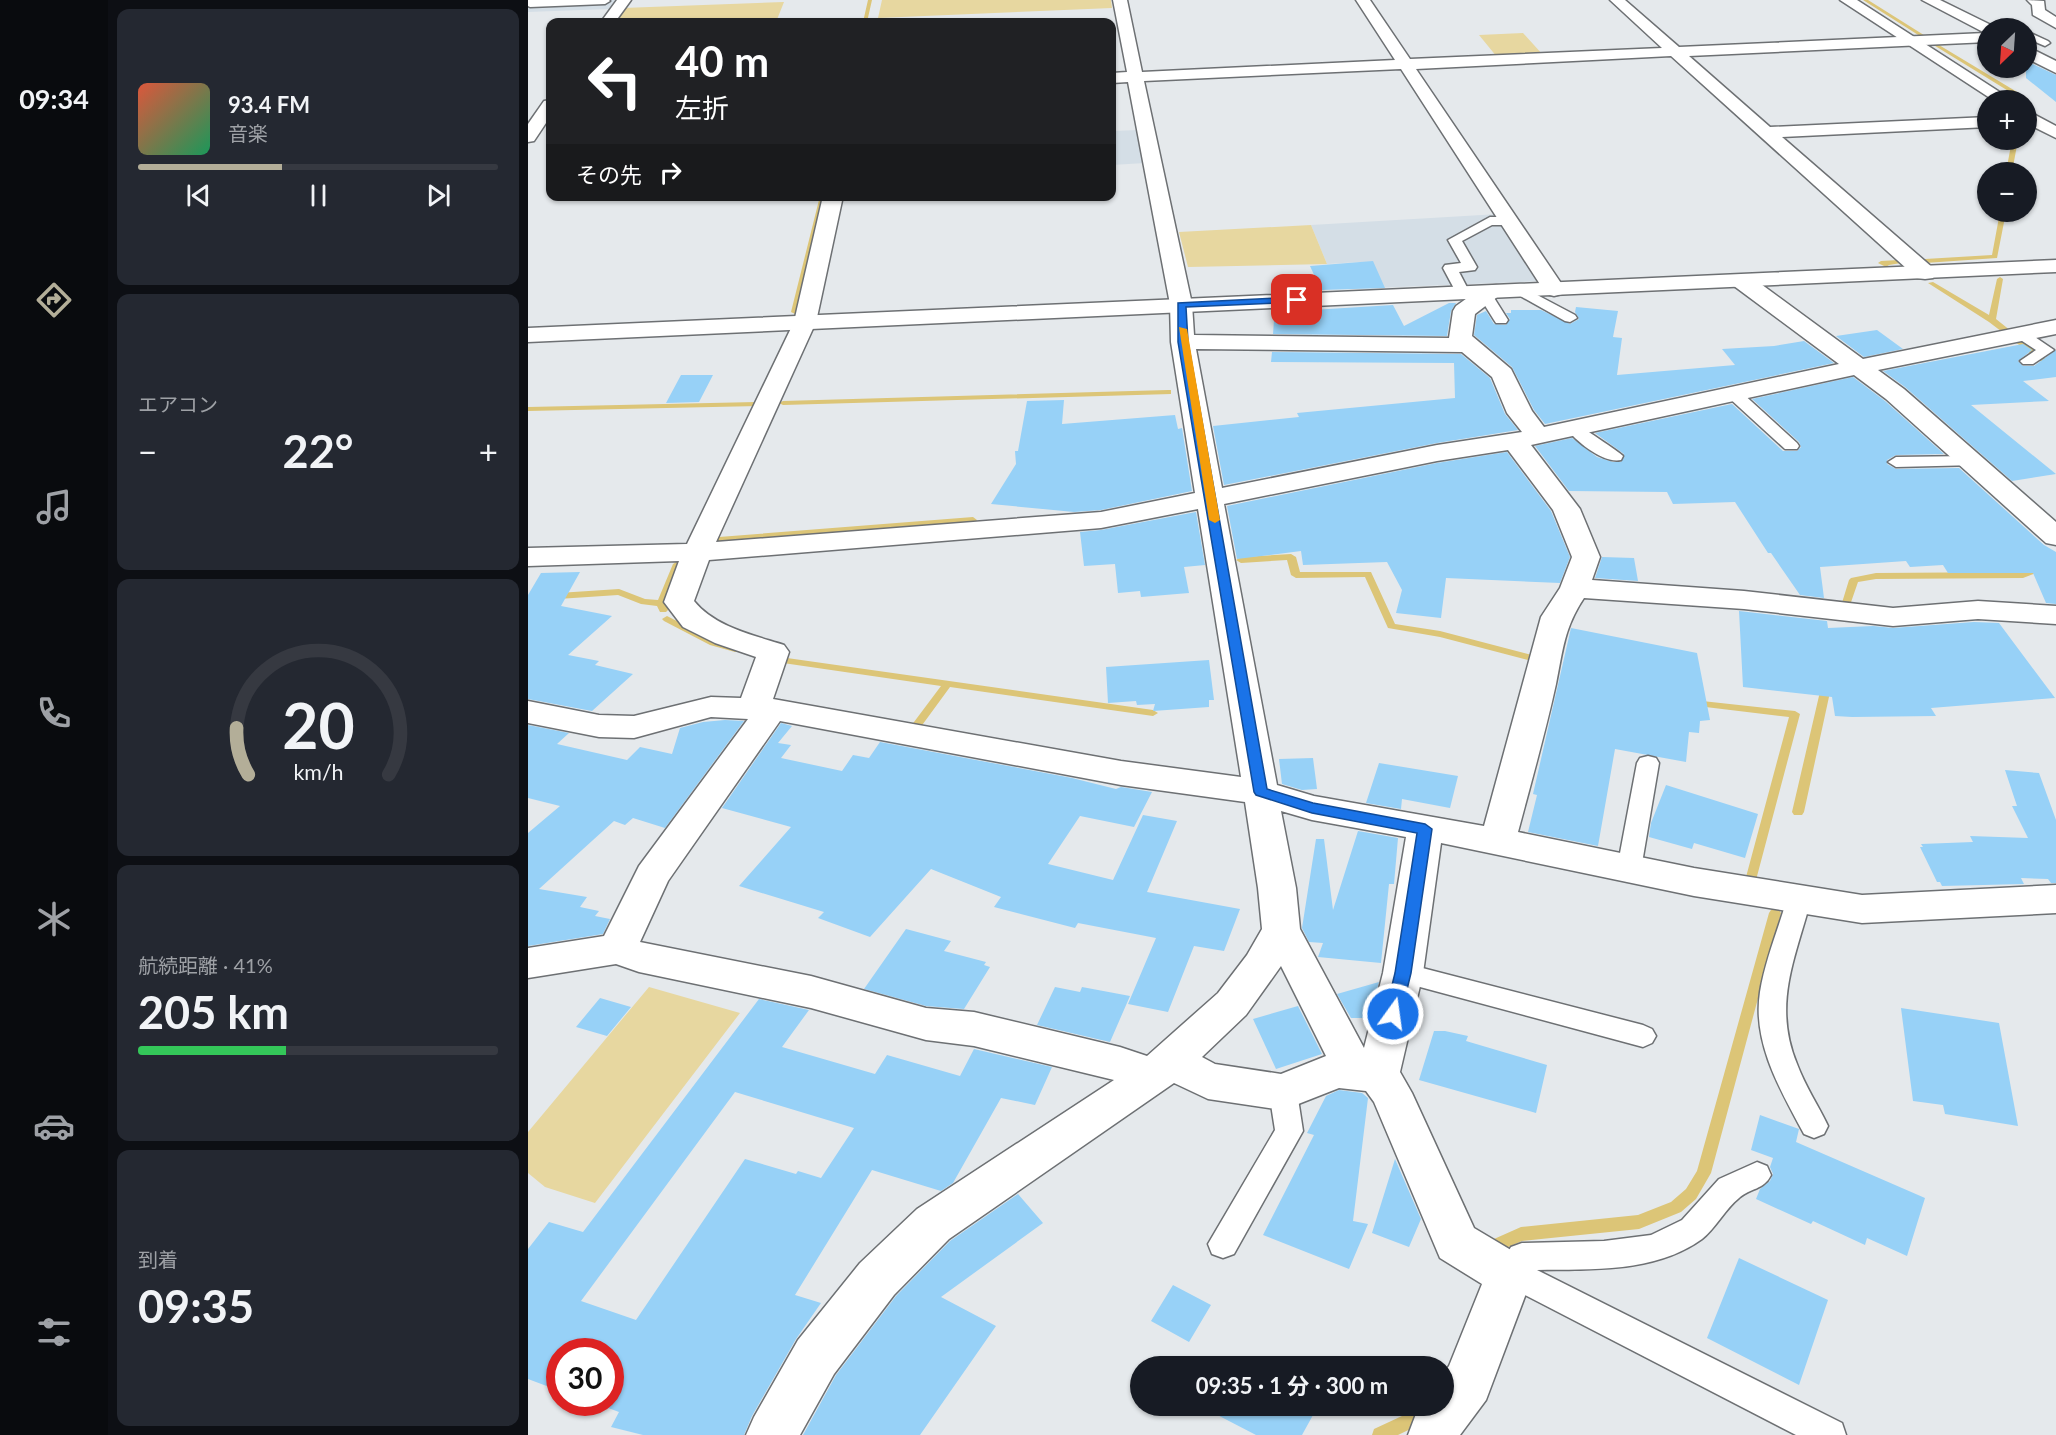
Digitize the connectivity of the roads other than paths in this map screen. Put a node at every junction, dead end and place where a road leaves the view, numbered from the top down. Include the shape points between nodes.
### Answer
1 (533, 0) edge
2 (624, 0) edge
3 (1120, 0) edge
4 (1363, 0) edge
5 (1617, 0) edge
6 (1847, 0) edge
7 (1929, 0) edge
8 (605, 1) edge
9 (2037, 2) edge
10 (2056, 7) edge
11 (611, 18) edge
12 (1977, 24) edge
13 (2056, 26) edge
14 (2037, 28) edge
15 (1977, 37) edge
16 (1911, 40) junction
17 (2037, 40) edge
18 (2051, 47) edge
19 (1674, 51) junction
20 (2037, 57) edge
21 (1405, 63) junction
22 (2056, 68) edge
23 (1136, 77) junction
24 (1116, 78) edge
25 (1988, 90) edge
26 (528, 104) edge
27 (546, 104) edge
28 (546, 110) edge
29 (1977, 122) edge
30 (1768, 132) junction
31 (528, 137) edge
32 (832, 201) edge
33 (1509, 221) junction
34 (2056, 266) edge
35 (1925, 273) junction
36 (1742, 281) junction
37 (1554, 289) junction
38 (1520, 291) junction
39 (1481, 294) junction
40 (1181, 304) junction
41 (1570, 318) dead end
42 (1501, 320) dead end
43 (805, 322) junction
44 (2056, 327) edge
45 (528, 335) edge
46 (2014, 336) junction
47 (1183, 342) junction
48 (1469, 345) junction
49 (2034, 358) dead end
50 (1858, 367) junction
51 (1734, 394) junction
52 (1574, 428) junction
53 (1527, 438) junction
54 (1791, 446) dead end
55 (1615, 456) dead end
56 (1971, 461) junction
57 (1896, 462) dead end
58 (1211, 499) junction
59 (2056, 537) edge
60 (697, 552) junction
61 (528, 556) edge
62 (1575, 588) junction
63 (2056, 615) edge
64 (762, 708) junction
65 (528, 712) edge
66 (1648, 763) dead end
67 (1261, 792) junction
68 (1425, 829) junction
69 (1498, 841) junction
70 (1629, 868) junction
71 (1799, 899) junction
72 (2056, 899) edge
73 (1281, 929) junction
74 (617, 949) junction
75 (528, 963) edge
76 (1403, 973) junction
77 (1643, 1036) dead end
78 (1162, 1068) junction
79 (1367, 1073) junction
80 (1283, 1092) junction
81 (1814, 1126) dead end
82 (1757, 1175) dead end
83 (1223, 1244) dead end
84 (1509, 1275) junction
85 (772, 1435) edge
86 (1434, 1435) edge
87 (1830, 1435) edge

1 - 8 lane via 530,4
2 - 11 street
3 - 23 street
4 - 21 street
5 - 19 street
6 - 16 street
7 - 12 street
9 - 10 street
9 - 13 street via 2038,12
13 - 14 street
15 - 16 street
16 - 19 street
16 - 25 street
17 - 18 lane
19 - 21 street
19 - 30 street
20 - 22 street
21 - 23 street
21 - 33 street
23 - 24 street
23 - 40 street
26 - 27 street
28 - 31 street
29 - 30 street
30 - 35 street
32 - 43 street
33 - 37 street
33 - 39 lane via 1490,222 1455,240 1470,267 1450,268
34 - 35 street
35 - 36 street
36 - 37 street
36 - 50 street
37 - 38 street
38 - 39 street
38 - 41 lane
39 - 40 street
39 - 42 lane
39 - 48 street via 1464,310 1460,338
40 - 43 street
40 - 47 street
43 - 45 street
43 - 60 street
44 - 46 street
46 - 49 lane via 2047,350
46 - 50 street
47 - 48 street
47 - 58 street
48 - 53 street via 1503,374
50 - 51 street
50 - 56 street
51 - 52 street
51 - 54 lane
52 - 53 street
52 - 55 lane
53 - 58 street
53 - 62 street via 1566,509 1586,557
56 - 57 lane
56 - 59 street
58 - 60 street via 1101,520
58 - 67 street
60 - 61 street
60 - 64 street via 679,602 694,621 773,652
62 - 63 street via 1744,600 1893,617 1978,610
62 - 69 street via 1556,617
64 - 65 street via 711,707 634,727 599,726
64 - 67 street via 1121,773
64 - 74 street via 652,876
66 - 70 lane
67 - 68 street via 1312,808
67 - 73 street
68 - 69 street
68 - 76 street
69 - 70 street
70 - 71 street
71 - 72 street via 1862,909
71 - 81 lane via 1773,993 1772,1016 1779,1054
73 - 78 street via 1261,966 1232,1004
73 - 79 street
74 - 75 street
74 - 78 street via 639,957 811,992 926,1024 974,1029 1120,1064
76 - 77 lane
76 - 79 street
78 - 80 street via 1208,1082
78 - 85 street via 933,1224 877,1279 816,1357
79 - 80 street via 1337,1070
79 - 84 street via 1391,1093 1457,1243
80 - 83 lane via 1289,1131
82 - 84 lane via 1729,1188 1692,1229 1654,1248 1604,1256 1522,1257
84 - 86 street via 1468,1382 1439,1419
84 - 87 lane via 1533,1283

